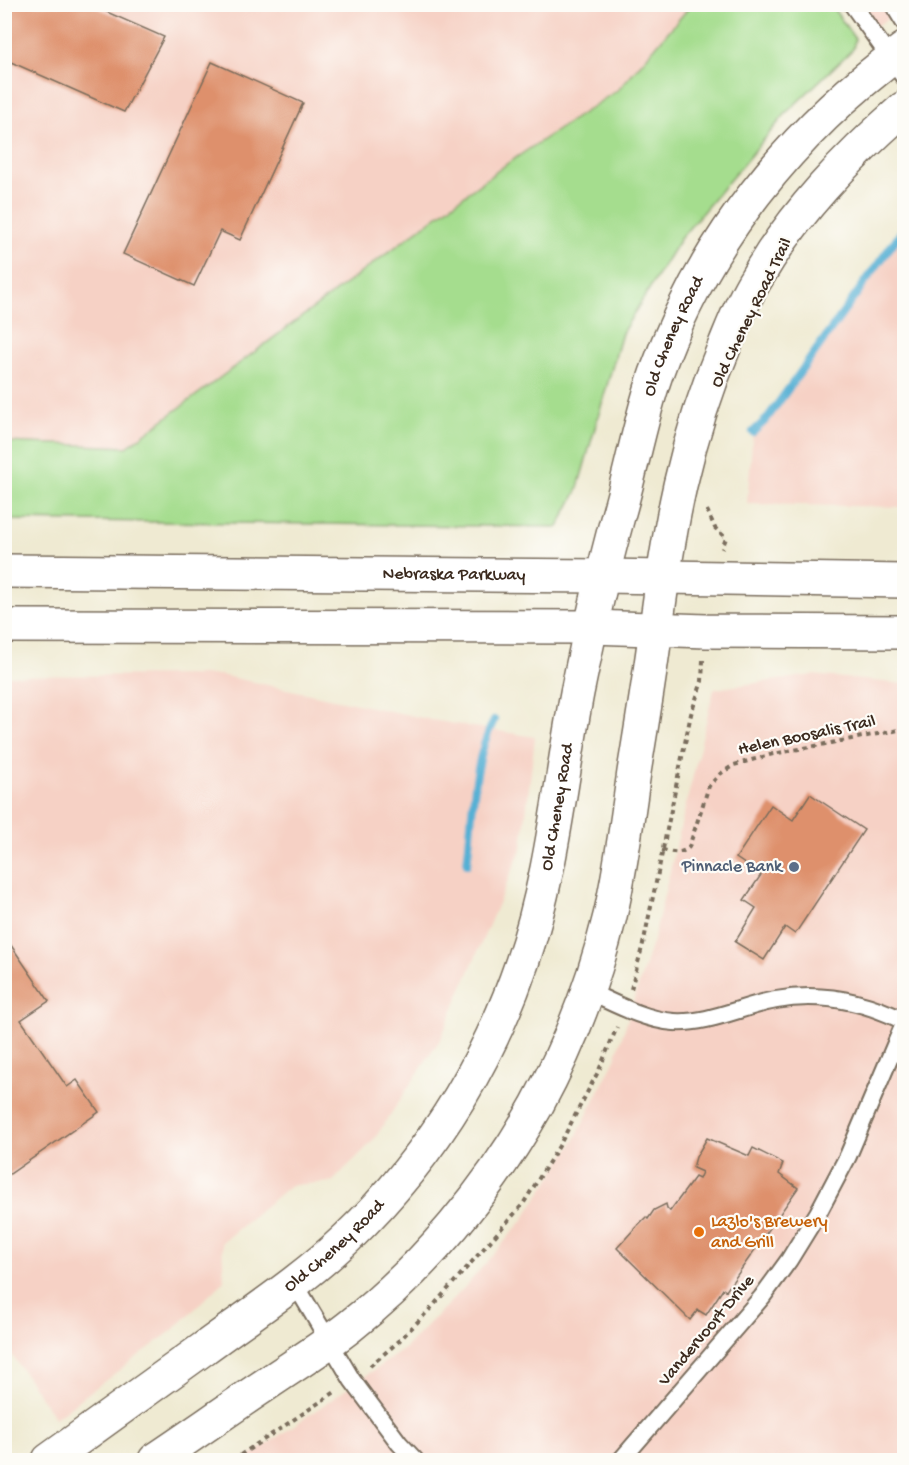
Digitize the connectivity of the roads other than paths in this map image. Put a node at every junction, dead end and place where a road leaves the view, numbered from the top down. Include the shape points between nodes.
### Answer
1 (852, 4) edge
2 (892, 4) edge
3 (904, 22) edge
4 (900, 62) edge
5 (904, 108) edge
6 (4, 571) edge
7 (604, 576) junction
8 (662, 578) junction
9 (904, 581) edge
10 (4, 626) edge
11 (592, 627) junction
12 (656, 629) junction
13 (904, 632) edge
14 (588, 992) junction
15 (904, 1022) edge
16 (294, 1282) junction
17 (328, 1342) junction
18 (49, 1461) edge
19 (155, 1461) edge
20 (416, 1461) edge
21 (621, 1461) edge

1 - 4 lane
2 - 3 lane
4 - 7 main road, Old Cheney Road via 836,103 775,167 708,264 679,319 650,392
5 - 8 main road via 817,193 754,281 696,420 675,503
6 - 7 main road, Nebraska Parkway
7 - 8 main road, Nebraska Parkway
7 - 11 main road, Old Cheney Road
8 - 9 main road, Nebraska Parkway
8 - 12 main road
10 - 11 main road
11 - 12 main road
11 - 16 main road, Old Cheney Road via 539,904 523,962 492,1036 460,1096 410,1169 347,1238
12 - 13 main road
12 - 14 main road via 617,880
14 - 15 lane via 672,1022 692,1022 776,1000 816,997 848,999 880,1008
14 - 17 main road via 537,1104 482,1188 400,1282
15 - 21 lane, Vandervoort Drive via 848,1156 789,1260 762,1297
16 - 17 lane
16 - 18 main road, Old Cheney Road
17 - 19 main road
17 - 20 lane via 352,1380

